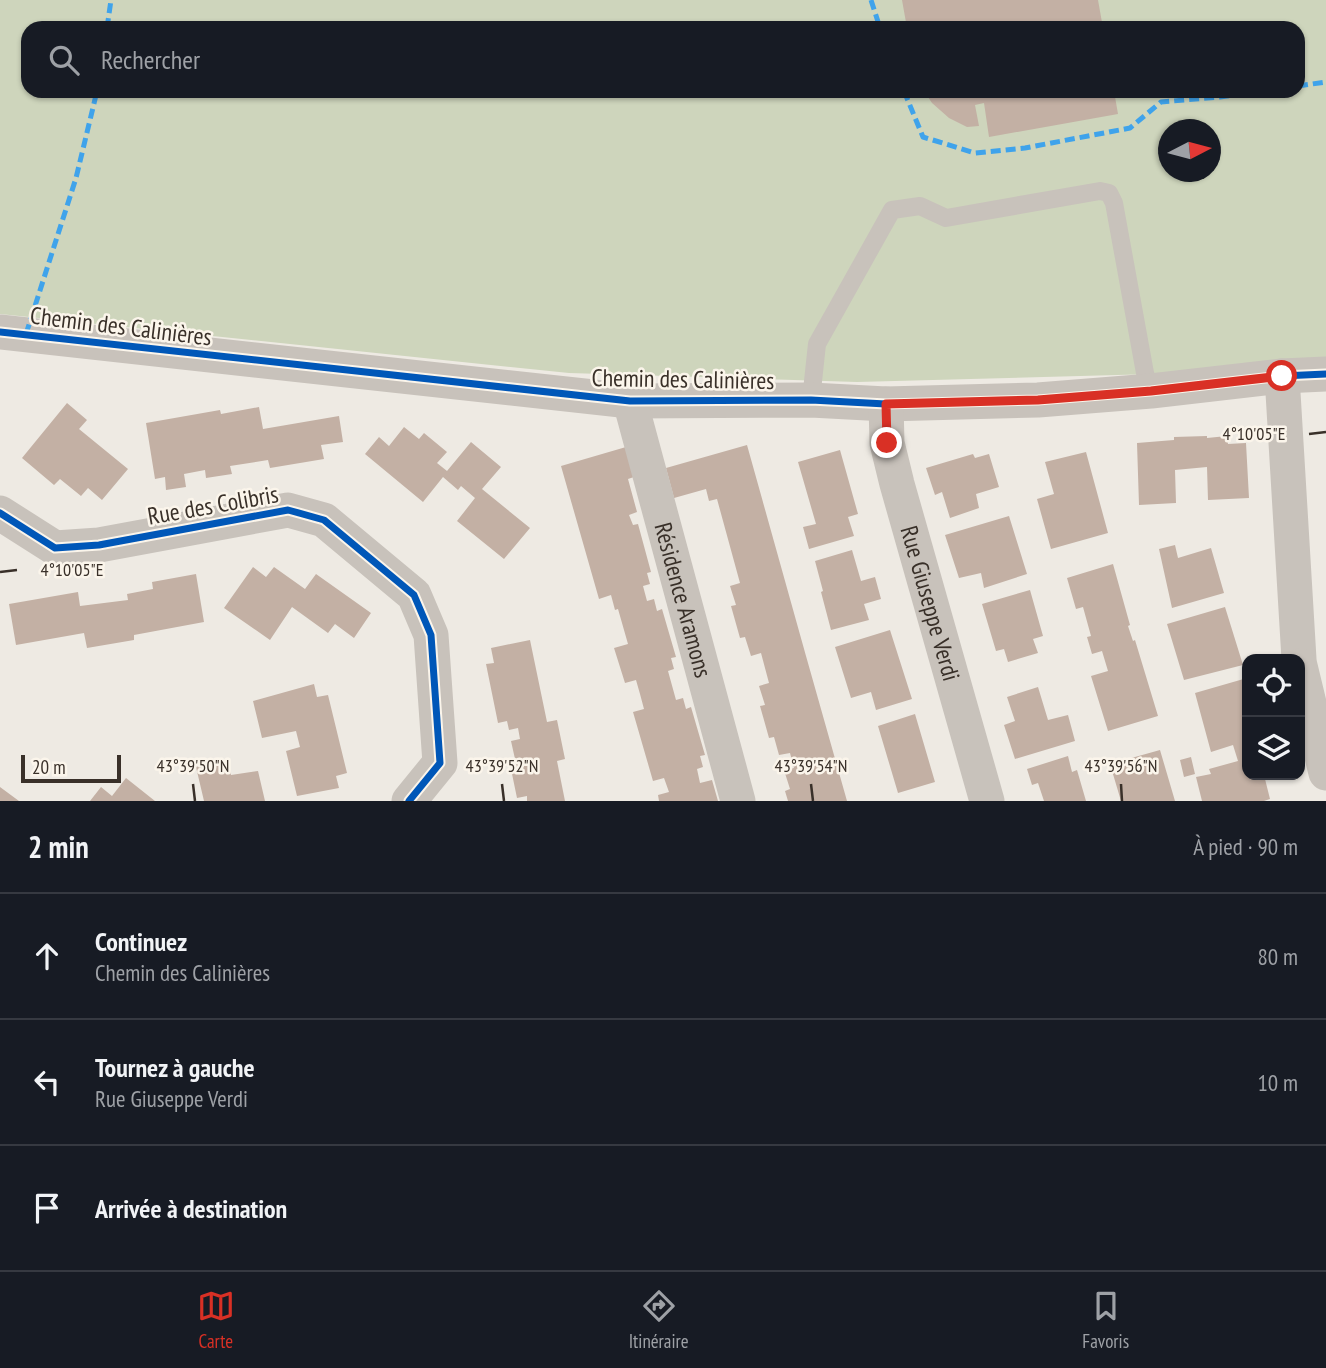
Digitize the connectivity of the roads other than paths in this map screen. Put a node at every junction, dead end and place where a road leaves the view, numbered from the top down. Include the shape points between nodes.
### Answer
1 (0, 332) edge
2 (1326, 374) edge
3 (1282, 376) junction
4 (1151, 391) junction
5 (810, 400) junction
6 (630, 401) junction
7 (886, 404) junction
8 (0, 513) edge
9 (1299, 654) edge
10 (1305, 676) edge
11 (1317, 701) edge
12 (1326, 773) edge
13 (409, 801) edge
14 (737, 801) edge
15 (987, 801) edge

1 - 6 street, Chemin des Calinières
2 - 3 street, Chemin des Calinières
3 - 4 street, Chemin des Calinières
3 - 9 street
4 - 5 lane via 1114,203 1109,193 1100,191 946,218 920,206 892,211 817,344
4 - 7 street, Chemin des Calinières
5 - 6 street, Chemin des Calinières
5 - 7 street, Chemin des Calinières
6 - 14 street, Résidence Aramons
7 - 15 street, Rue Giuseppe Verdi via 887,443 897,484
8 - 13 street, Rue des Colibris via 55,548 99,545 288,510 324,520 414,594 431,635 440,763
10 - 11 street
11 - 12 street

